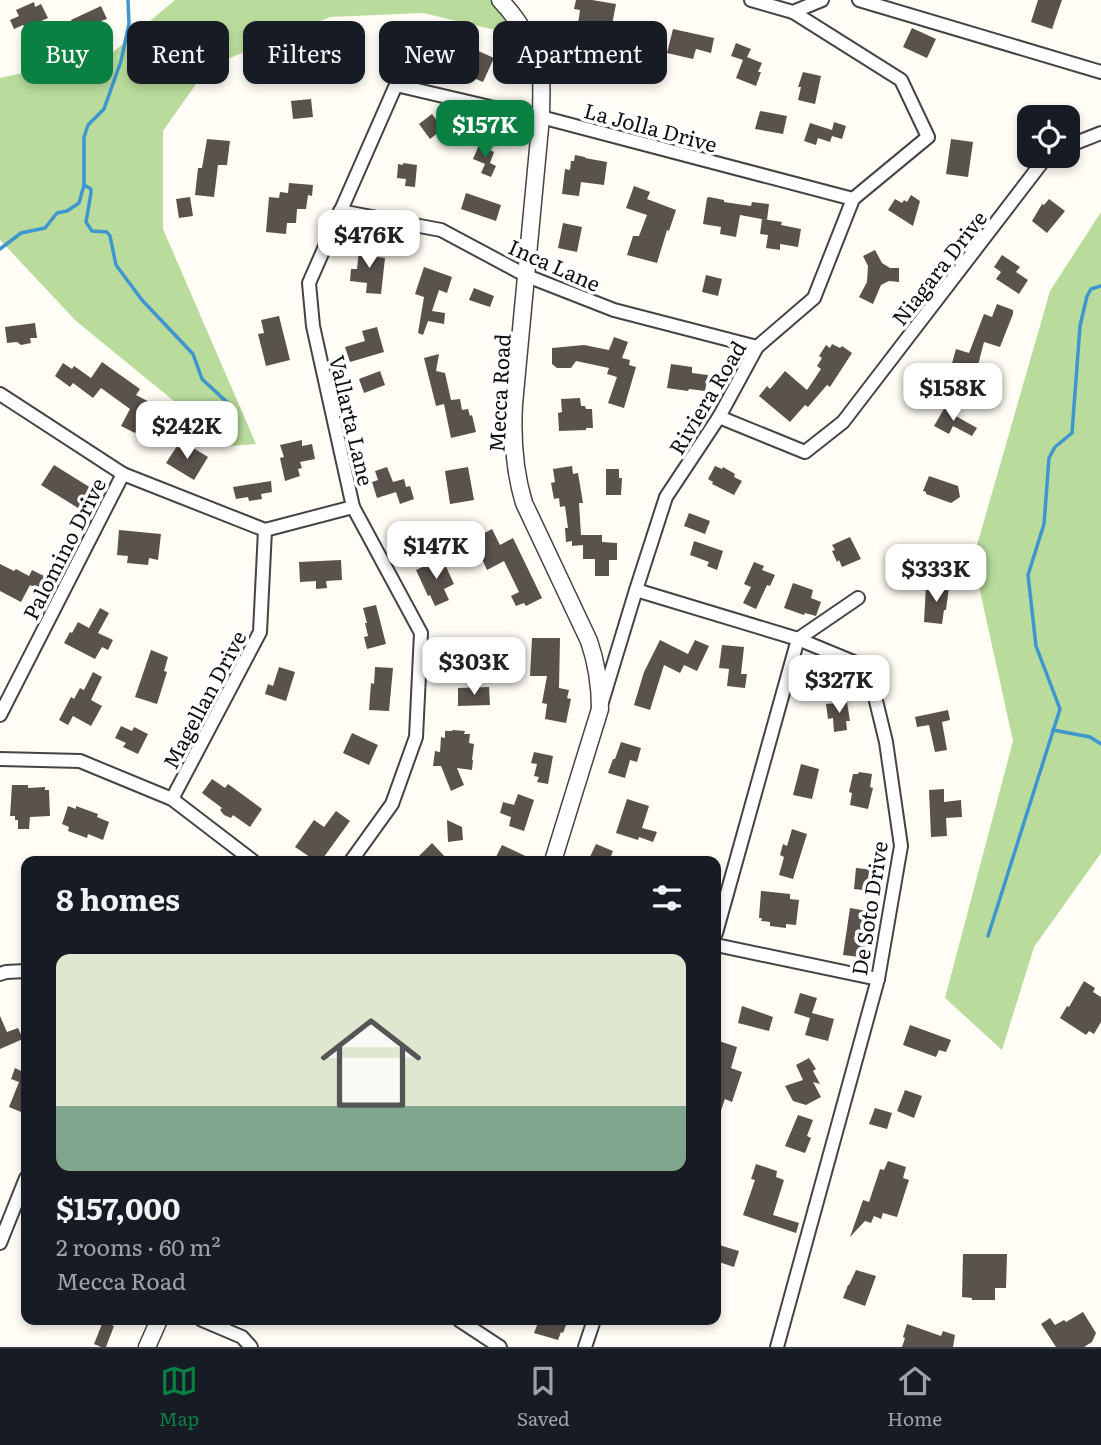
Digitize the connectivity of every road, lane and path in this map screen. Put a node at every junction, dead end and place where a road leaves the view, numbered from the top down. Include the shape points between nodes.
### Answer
1 (500, 0) edge
2 (751, 0) edge
3 (822, 0) edge
4 (859, 0) edge
5 (793, 12) junction
6 (1101, 72) edge
7 (396, 85) joint
8 (541, 117) junction
9 (1101, 133) edge
10 (1080, 141) edge
11 (1038, 168) edge
12 (853, 199) junction
13 (340, 211) junction
14 (527, 276) junction
15 (757, 347) junction
16 (0, 394) edge
17 (719, 417) junction
18 (122, 474) junction
19 (353, 507) junction
20 (265, 530) junction
21 (636, 590) junction
22 (859, 598) dead end
23 (798, 639) junction
24 (600, 709) junction
25 (0, 715) edge
26 (0, 759) edge
27 (172, 799) junction
28 (246, 856) edge
29 (355, 856) edge
30 (555, 856) edge
31 (721, 915) edge
32 (721, 945) edge
33 (21, 972) edge
34 (0, 974) edge
35 (878, 979) junction
36 (21, 1190) edge
37 (0, 1243) edge
38 (157, 1325) edge
39 (214, 1325) edge
40 (467, 1325) edge
41 (592, 1325) edge
42 (147, 1347) edge
43 (251, 1347) edge
44 (500, 1347) edge
45 (585, 1347) edge
46 (777, 1347) edge

1 - 8 street, Mecca Road via 537,59
2 - 5 street
3 - 5 street
4 - 6 street
5 - 12 street, Riviera Road via 901,80 928,136
7 - 8 street, La Jolla Drive
7 - 13 street, Vallarta Lane
8 - 12 street, La Jolla Drive
8 - 14 street, Mecca Road
9 - 10 street
11 - 17 street, Niagara Drive via 843,422 813,446 805,452
12 - 15 street, Riviera Road via 814,298
13 - 14 street, Inca Lane via 441,230
13 - 19 street, Vallarta Lane via 309,283 315,337
14 - 15 street, Inca Lane via 614,310
14 - 24 street, Mecca Road via 513,429 517,480 589,641 600,683
15 - 17 street, Riviera Road
16 - 18 street
17 - 21 street, Riviera Road via 666,497
18 - 20 street
18 - 25 street, Palomino Drive
19 - 20 street
19 - 29 street, Vallarta Lane via 421,633 416,737 392,804
20 - 27 street, Magellan Drive via 260,632
21 - 23 street, De Soto Drive
21 - 24 street, Riviera Road
22 - 23 street
23 - 31 street
23 - 35 street, De Soto Drive via 868,668 886,742 901,846
24 - 30 street, Mecca Road
26 - 27 street via 80,761
27 - 28 street
32 - 35 street
33 - 34 street
35 - 46 street, De Soto Drive
36 - 37 street
38 - 42 street
39 - 43 street via 242,1337
40 - 44 street
41 - 45 street

